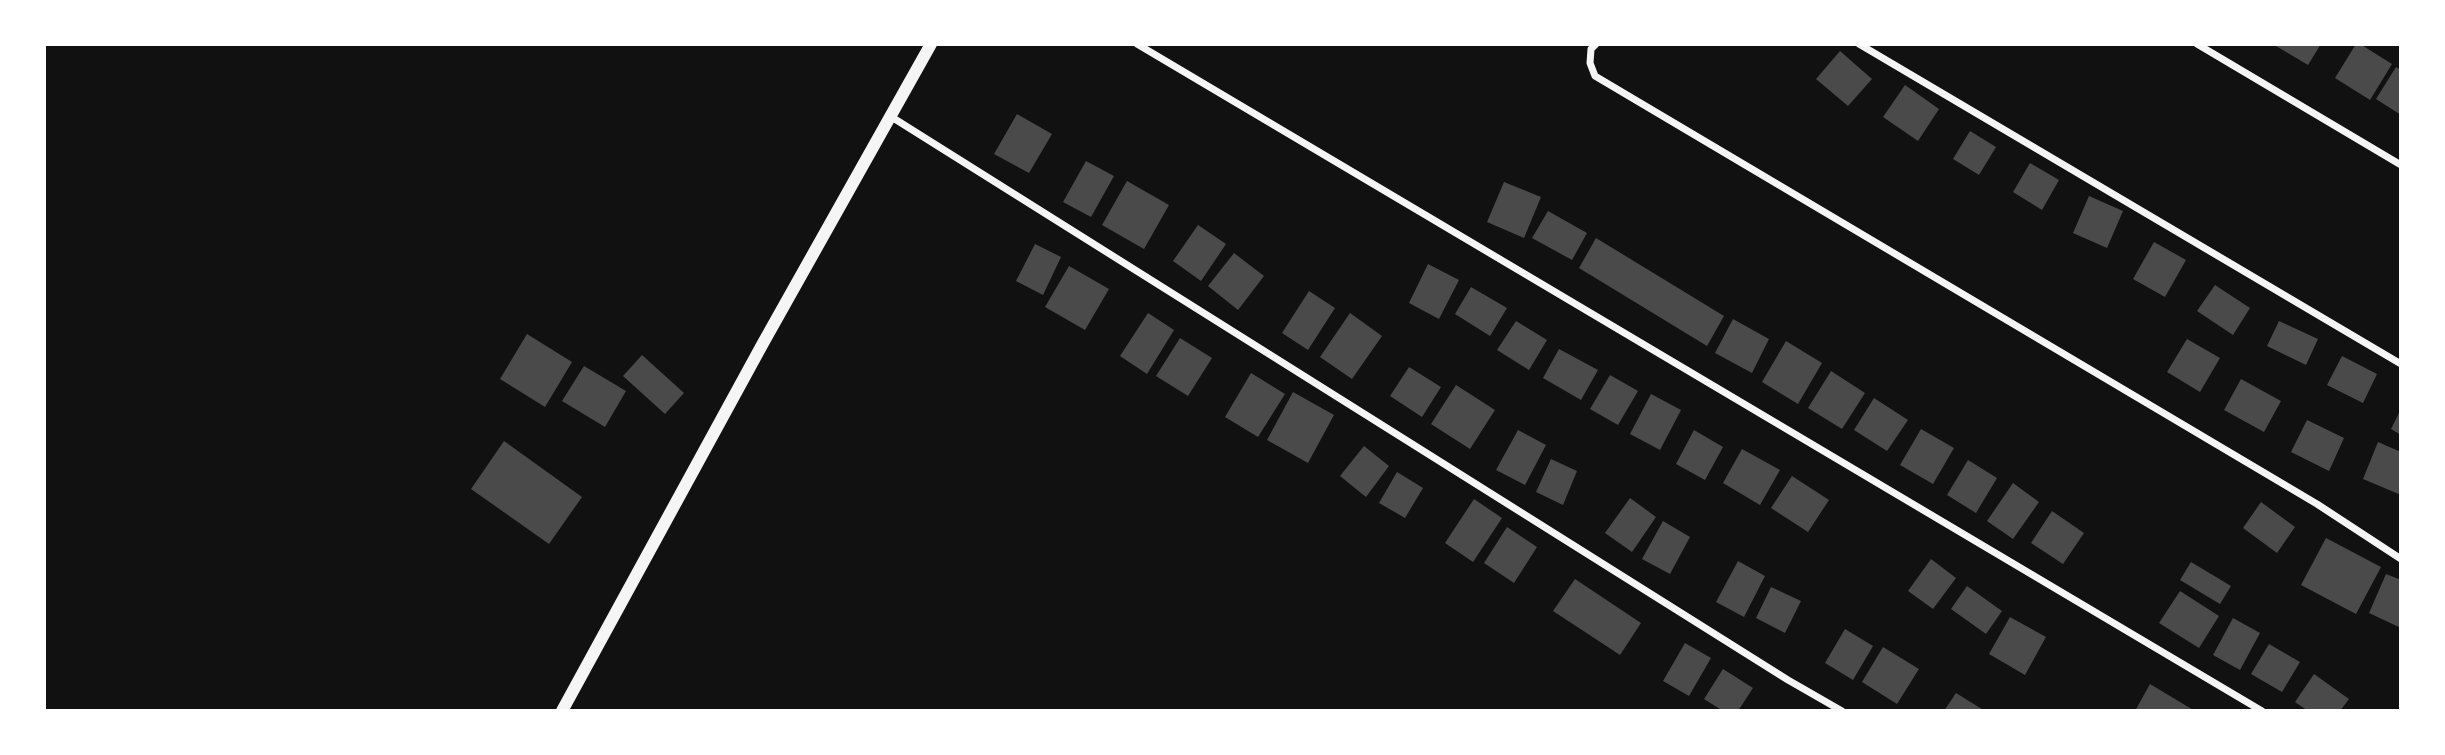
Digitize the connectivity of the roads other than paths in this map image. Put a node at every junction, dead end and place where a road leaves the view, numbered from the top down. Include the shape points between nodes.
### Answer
1 (931, 44) edge
2 (1137, 44) edge
3 (1581, 44) edge
4 (1858, 44) edge
5 (2197, 44) edge
6 (1593, 46) edge
7 (890, 117) junction
8 (2401, 165) edge
9 (2401, 364) edge
10 (2401, 559) edge
11 (562, 711) edge
12 (1842, 711) edge
13 (2262, 711) edge

1 - 7 street
2 - 13 street
3 - 6 street
4 - 9 street
5 - 8 street
6 - 10 street via 1591,70 1595,76 2305,497
7 - 11 street
7 - 12 street

